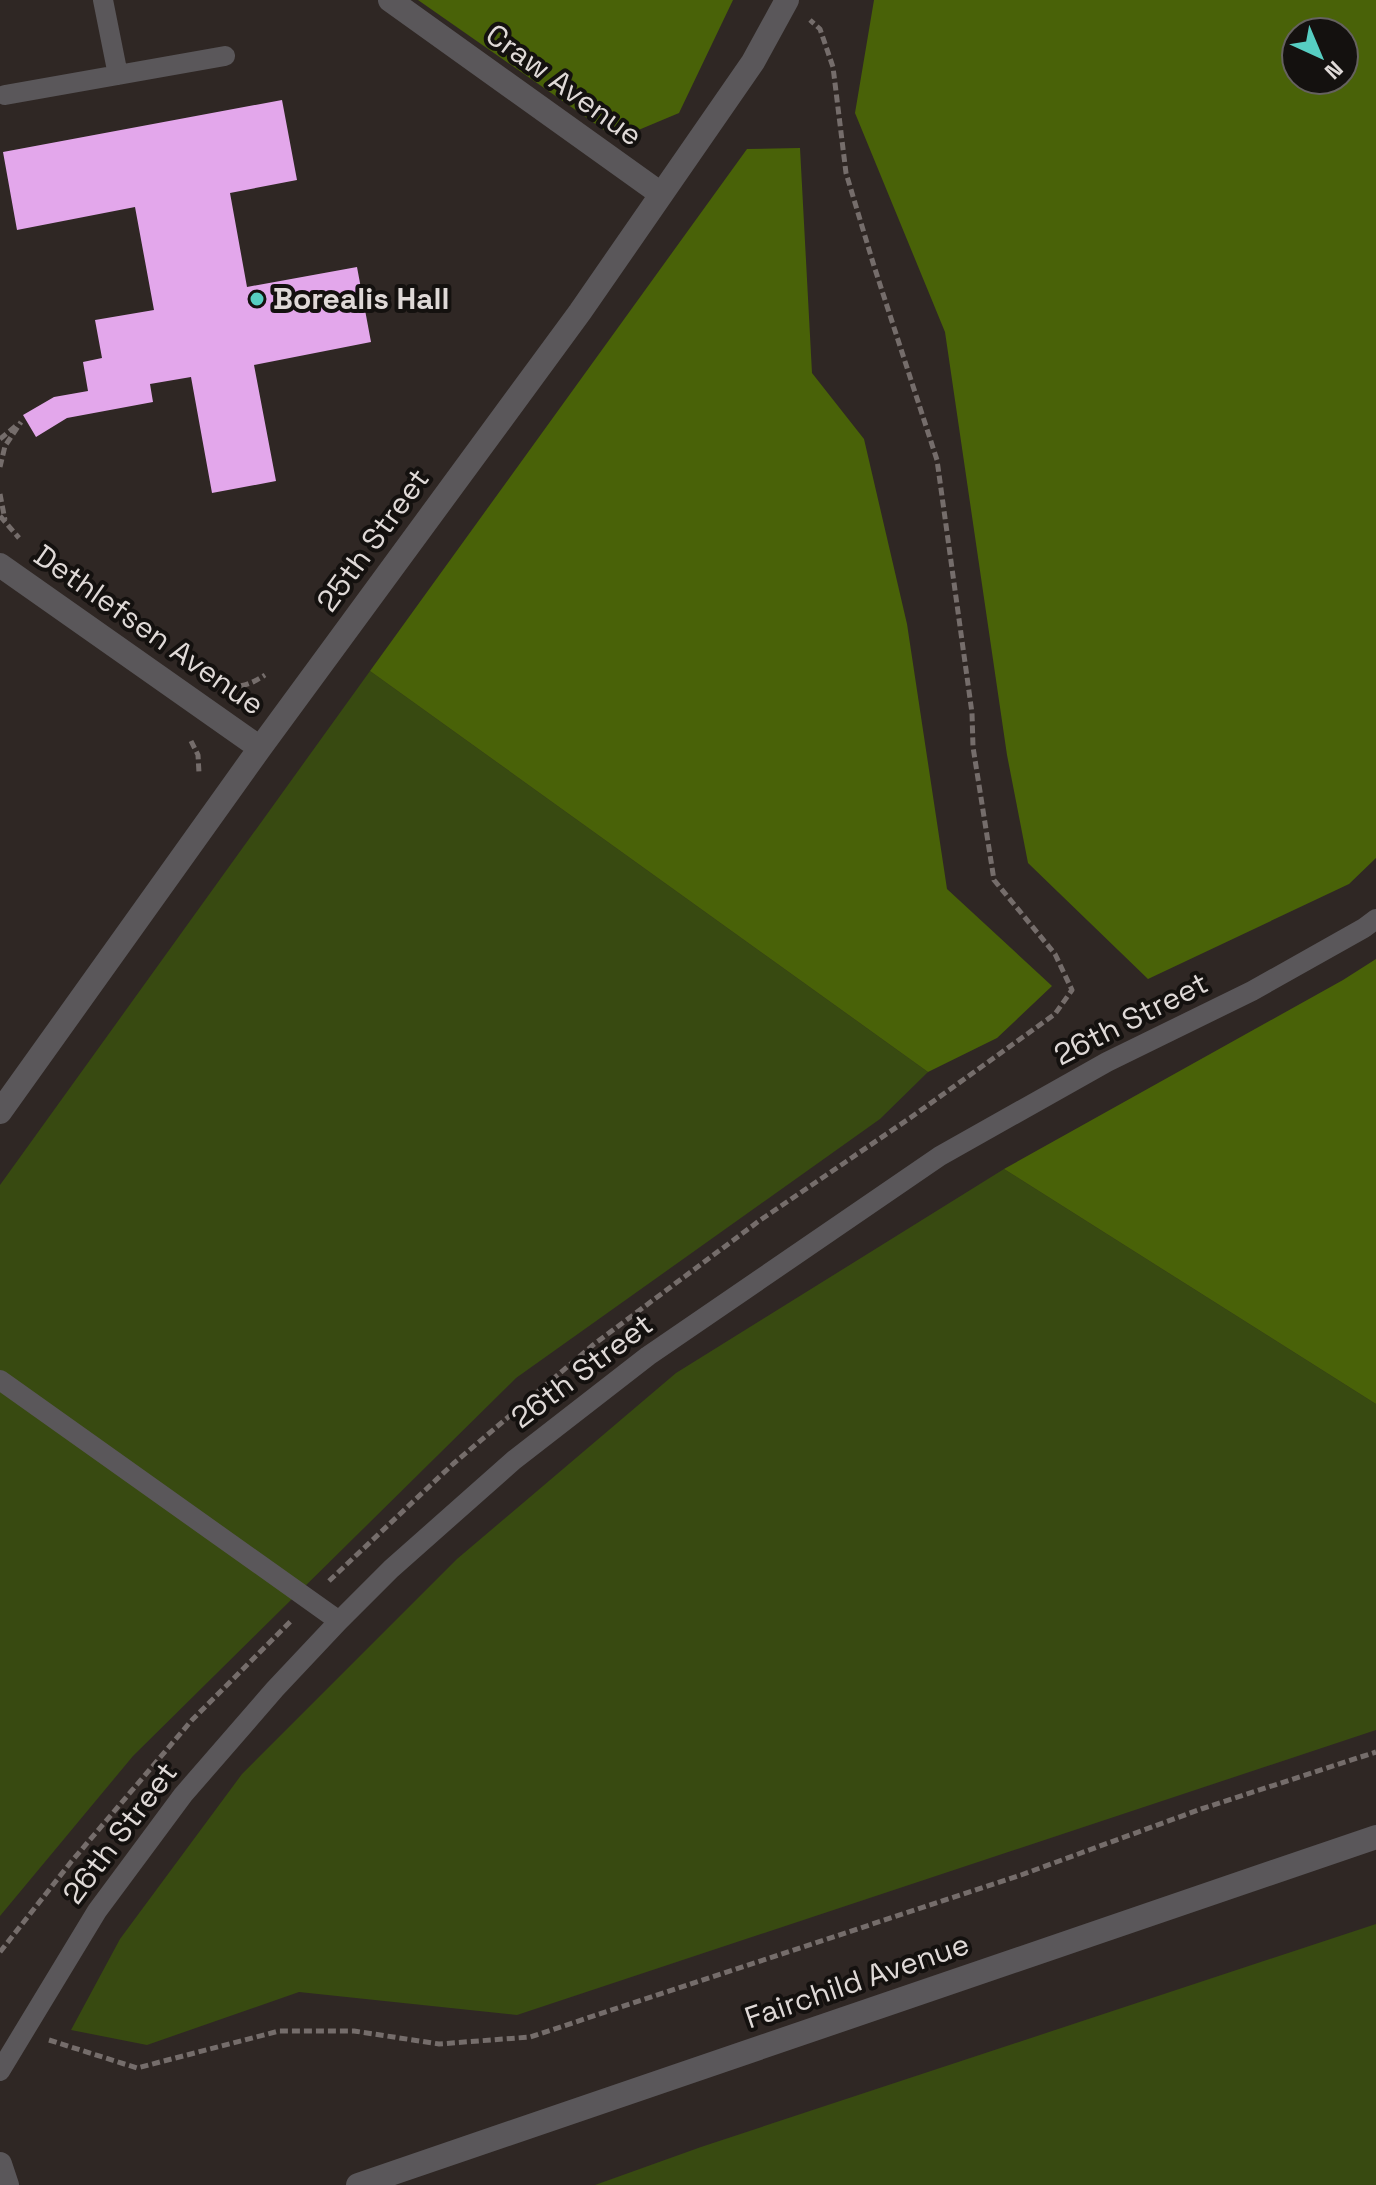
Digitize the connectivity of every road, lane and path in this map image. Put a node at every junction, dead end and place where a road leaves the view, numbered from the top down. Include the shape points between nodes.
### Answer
1 (103, 0) edge
2 (390, 0) edge
3 (787, 0) edge
4 (810, 19) dead end
5 (225, 56) dead end
6 (118, 75) junction
7 (5, 95) dead end
8 (661, 194) junction
9 (0, 439) edge
10 (0, 467) edge
11 (0, 494) edge
12 (7, 525) dead end
13 (0, 565) edge
14 (260, 748) junction
15 (1376, 919) edge
16 (0, 1112) edge
17 (0, 1380) edge
18 (310, 1601) junction
19 (339, 1621) junction
20 (1376, 1752) edge
21 (1376, 1837) edge
22 (0, 1952) edge
23 (25, 2027) junction
24 (0, 2071) edge
25 (0, 2164) edge
26 (7, 2185) edge
27 (358, 2185) edge

1 - 6 lane
2 - 8 street, Craw Avenue
3 - 8 street, 25th Street via 753,62
4 - 18 path via 820,29 833,67 846,173 937,460 994,880 1055,954 1072,990 1055,1014 759,1221 593,1345 453,1464
5 - 6 lane
6 - 7 lane
8 - 14 street, 25th Street
9 - 10 path via 21,422 5,446
11 - 12 path
13 - 14 street, Dethlefsen Avenue
14 - 16 street, 25th Street
15 - 19 lane, 26th Street via 1252,991 1107,1062 940,1156 784,1261 648,1356 514,1460
17 - 18 lane
18 - 19 lane
18 - 22 path via 192,1720
19 - 23 lane, 26th Street via 183,1795 97,1911
20 - 23 path via 530,2037 439,2044 354,2031 279,2031 137,2068 55,2043
21 - 27 street, Fairchild Avenue
23 - 24 lane, 26th Street
25 - 26 street

